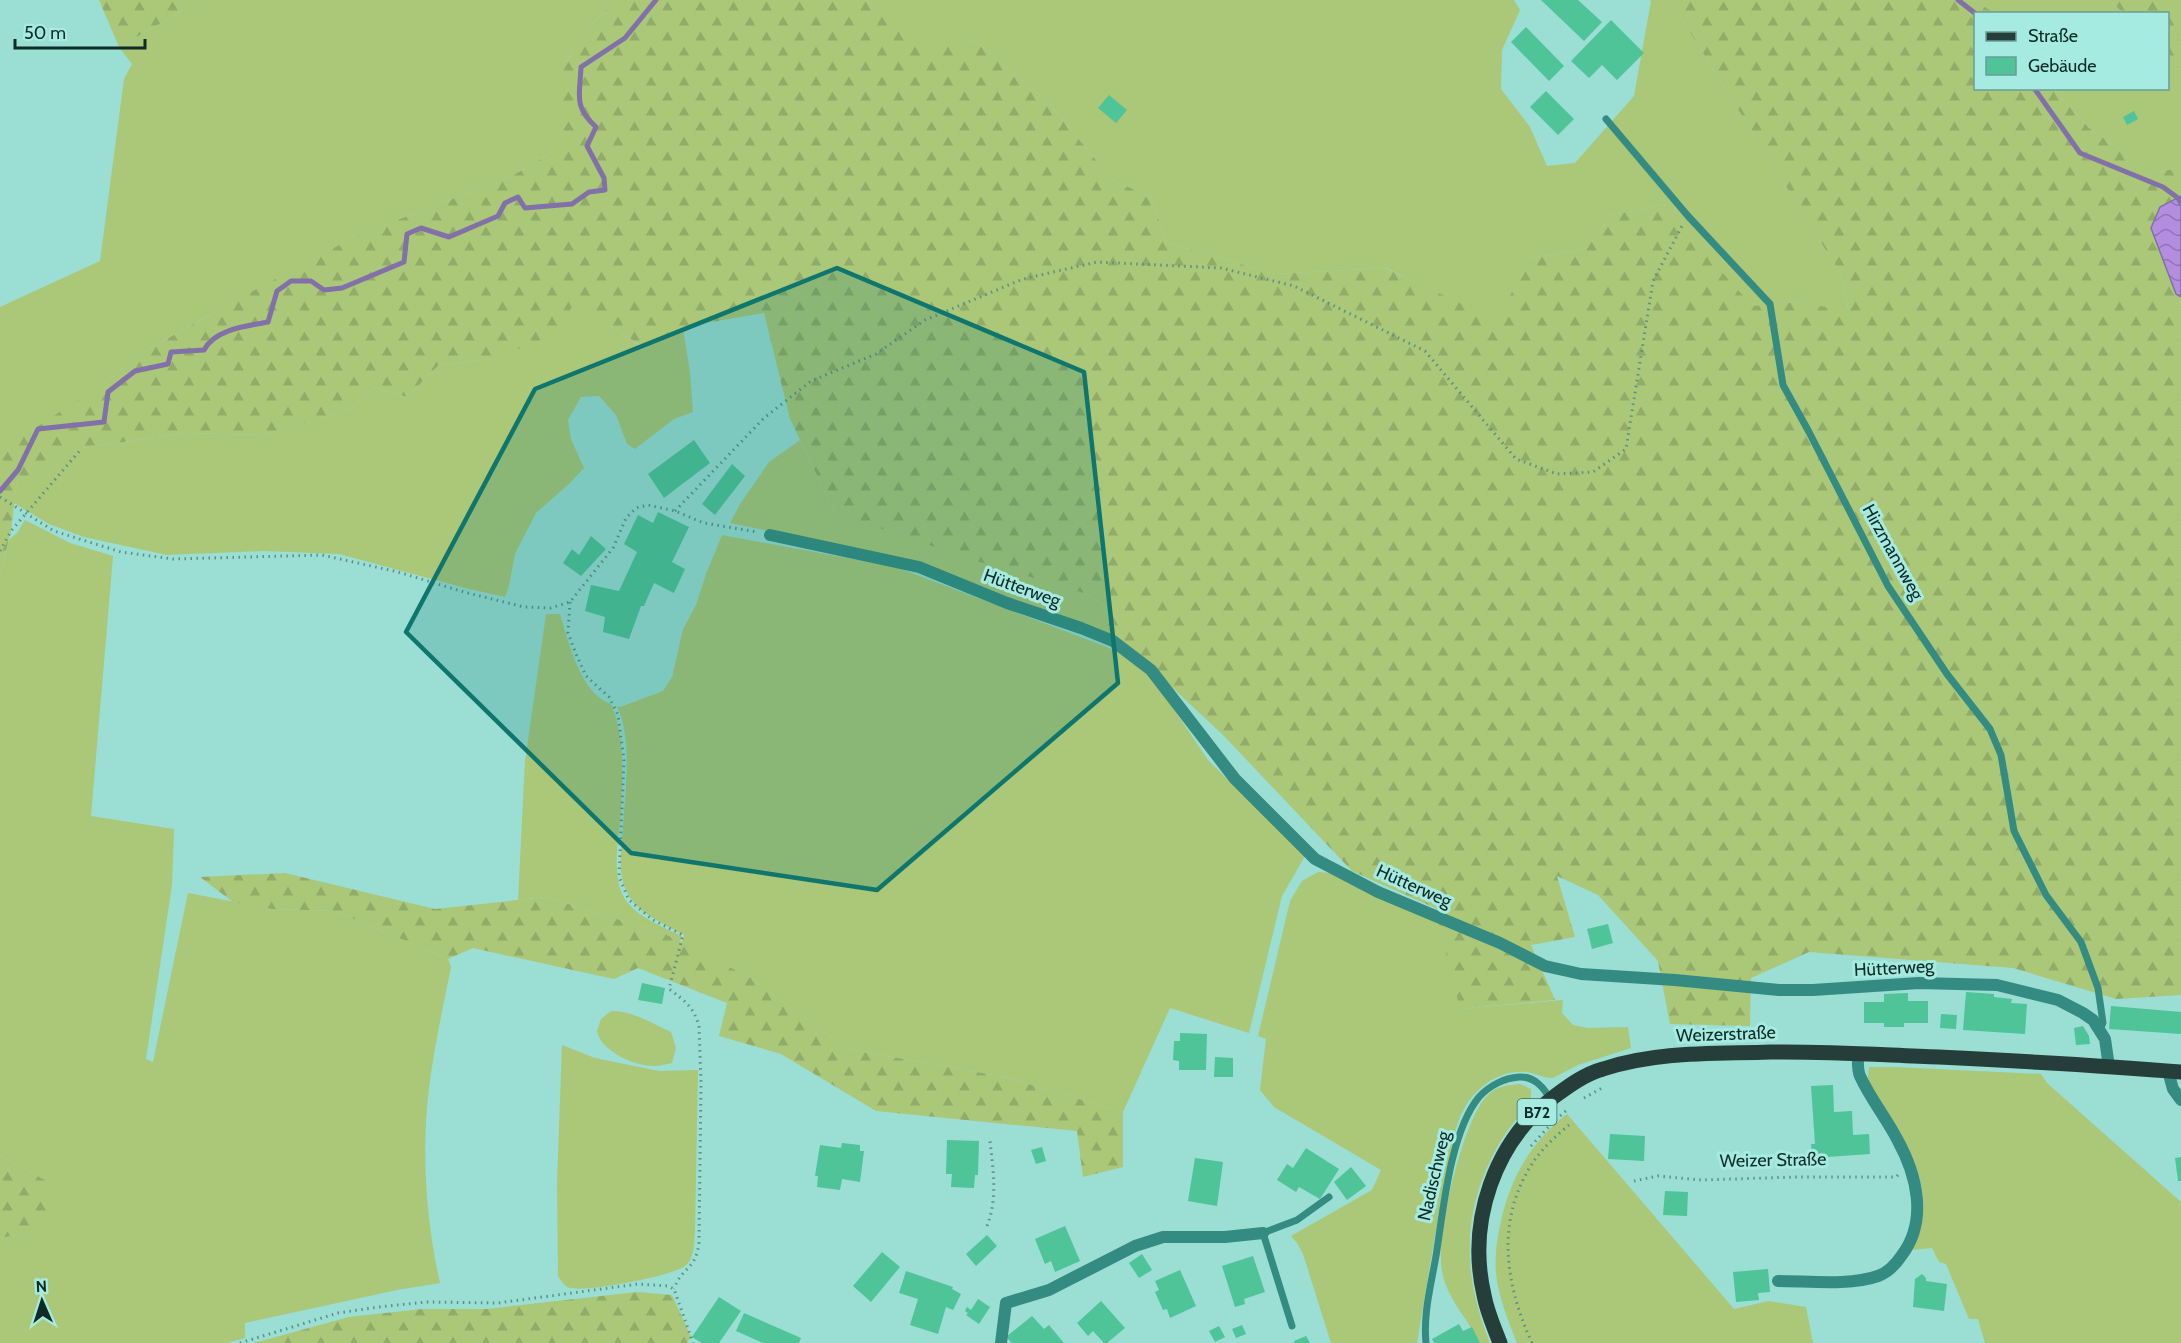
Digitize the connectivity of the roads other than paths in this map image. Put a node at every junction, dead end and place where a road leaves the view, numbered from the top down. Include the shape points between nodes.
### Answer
1 (1606, 119) dead end
2 (770, 535) road end
3 (2100, 1029) junction
4 (1858, 1053) junction
5 (2109, 1067) junction
6 (2174, 1071) edge
7 (1548, 1096) junction
8 (2181, 1100) edge
9 (1329, 1197) dead end
10 (1263, 1233) junction
11 (1778, 1281) dead end
12 (1292, 1326) dead end
13 (1001, 1343) edge
14 (1426, 1343) edge
15 (1500, 1343) edge

1 - 3 lane, Hirzmannweg via 1770,304 1783,385 1888,586 1947,674 1990,729 2001,755 2014,831 2046,895 2081,942 2098,988 2103,1023
2 - 3 street, Hütterweg via 919,567 1113,641 1151,670 1235,778 1315,859 1378,892 1545,966 1581,974 1779,990 1919,983 1997,985 2058,1000 2083,1013
3 - 5 street
4 - 5 main road, Weizerstraße / B72
4 - 7 main road, Weizerstraße / B72 via 1676,1054 1601,1069
4 - 11 street via 1859,1074 1910,1165 1918,1198 1910,1245 1880,1275 1857,1280
5 - 6 main road, Weizerstraße / B72
6 - 8 street via 2173,1089
7 - 14 lane, Nadischweg via 1538,1083 1526,1077 1503,1080 1486,1090 1471,1109 1457,1144 1445,1200 1427,1310
7 - 15 main road, Weizerstraße / B72 via 1503,1156 1480,1218 1483,1294
9 - 10 lane via 1297,1220
10 - 12 lane
10 - 13 street via 1163,1237 1135,1246 1049,1290 1006,1303

